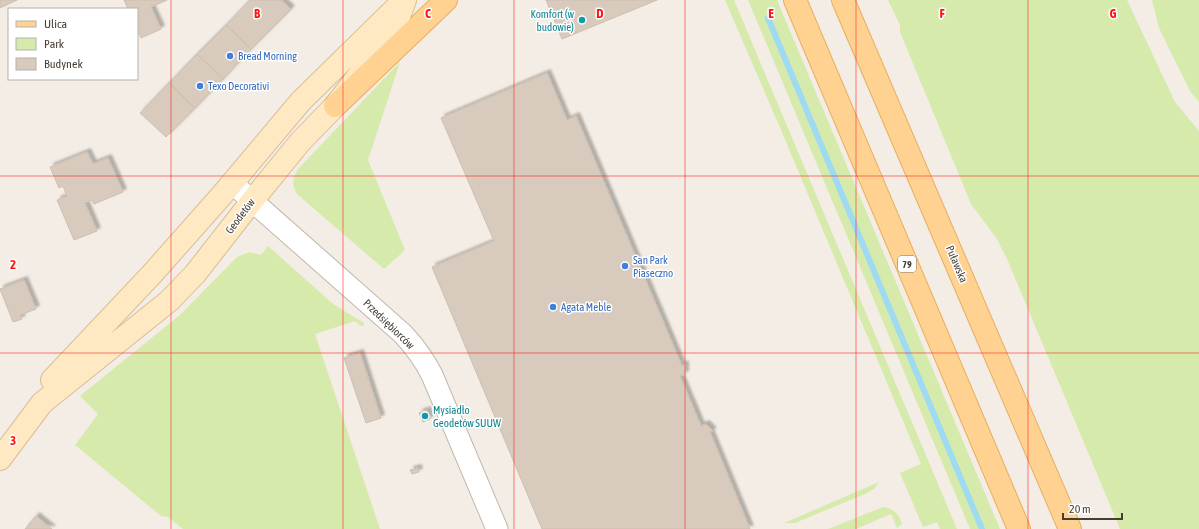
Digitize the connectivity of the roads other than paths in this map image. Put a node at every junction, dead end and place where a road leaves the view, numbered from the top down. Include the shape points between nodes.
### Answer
1 (405, 0) edge
2 (446, 0) edge
3 (795, 0) edge
4 (844, 0) edge
5 (335, 106) junction
6 (232, 183) junction
7 (252, 201) junction
8 (42, 404) junction
9 (0, 459) edge
10 (497, 529) edge
11 (1019, 529) edge
12 (1070, 529) edge

1 - 5 street, Geodetów via 385,42
1 - 6 street, Geodetów via 301,101
2 - 5 main road
3 - 11 main road, 79
4 - 12 main road, Puławska
5 - 7 street, Geodetów via 300,142
6 - 7 street, Przedsiębiorców
6 - 8 street, Geodetów via 137,291 52,380
7 - 8 street, Geodetów via 195,274 168,301
7 - 10 street, Przedsiębiorców via 403,334 421,356 432,375
8 - 9 street, Geodetów

